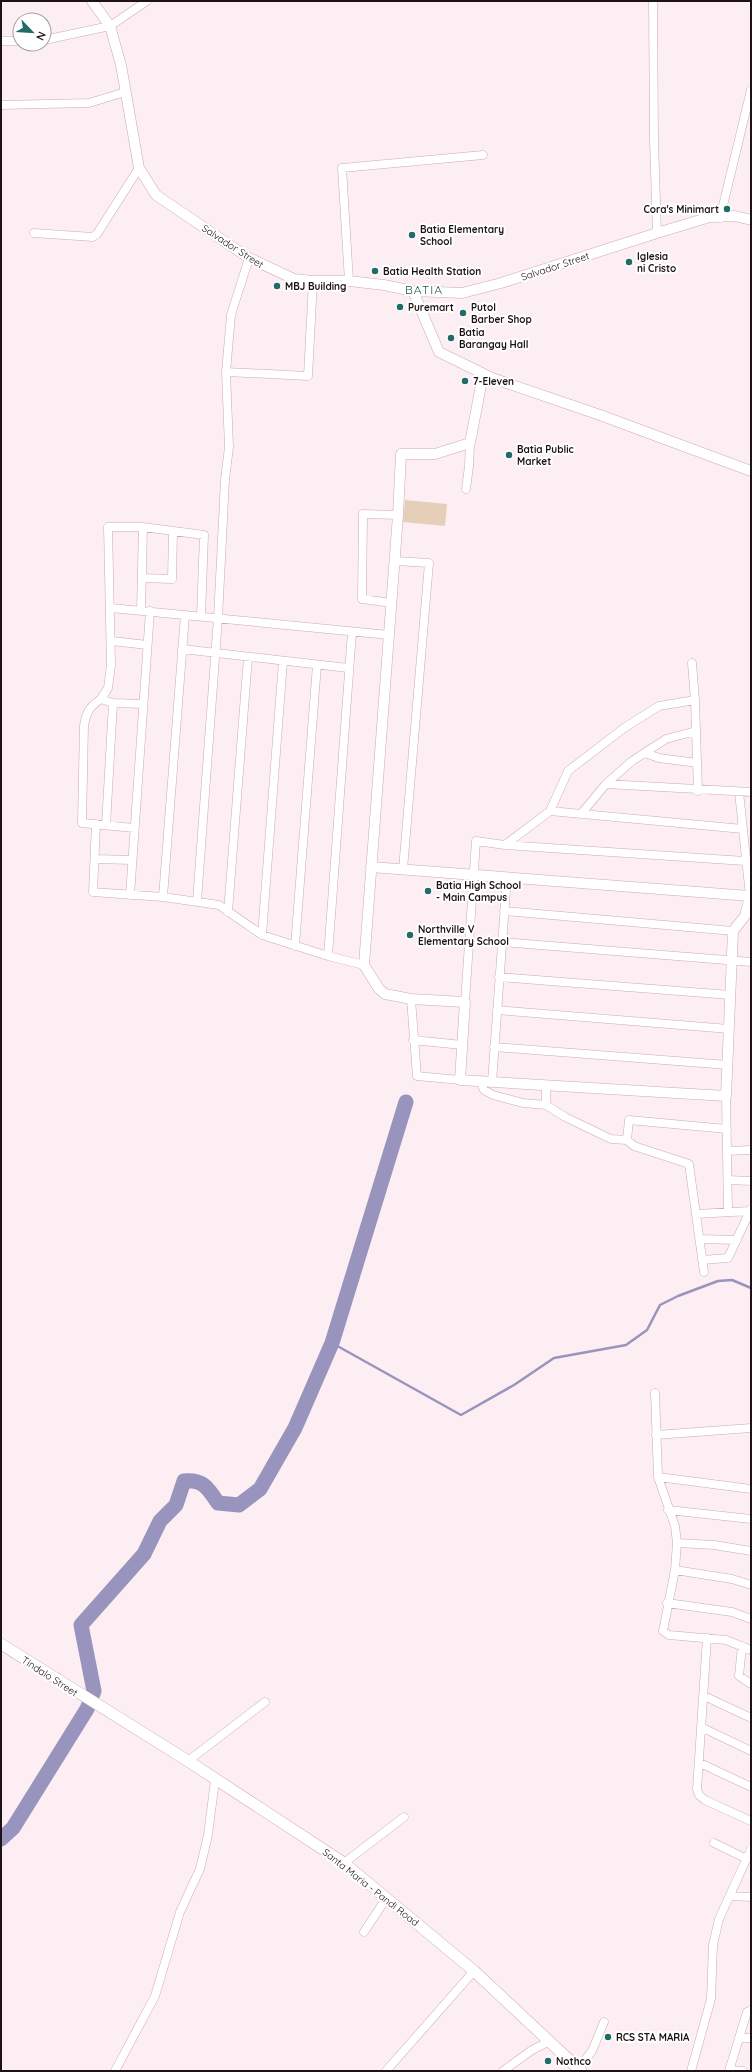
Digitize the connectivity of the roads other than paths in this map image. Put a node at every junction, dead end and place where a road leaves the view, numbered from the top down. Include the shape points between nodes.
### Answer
1 (92, 1) edge
2 (147, 1) edge
3 (653, 1) edge
4 (110, 26) junction
5 (52, 38) edge
6 (1, 41) edge
7 (12, 41) edge
8 (751, 90) edge
9 (126, 92) junction
10 (1, 105) edge
11 (483, 155) dead end
12 (139, 168) junction
13 (720, 218) junction
14 (751, 220) edge
15 (657, 232) junction
16 (34, 233) dead end
17 (249, 258) junction
18 (313, 281) junction
19 (349, 281) junction
20 (413, 291) junction
21 (226, 372) junction
22 (483, 375) junction
23 (470, 443) junction
24 (751, 470) edge
25 (466, 489) dead end
26 (398, 515) junction
27 (143, 527) junction
28 (173, 531) junction
29 (395, 561) junction
30 (142, 578) junction
31 (392, 603) junction
32 (111, 608) junction
33 (141, 610) junction
34 (150, 611) junction
35 (185, 615) junction
36 (201, 616) junction
37 (218, 618) junction
38 (352, 632) junction
39 (389, 635) junction
40 (112, 641) junction
41 (147, 645) junction
42 (182, 649) junction
43 (216, 653) junction
44 (248, 656) junction
45 (283, 661) junction
46 (692, 663) dead end
47 (317, 664) junction
48 (348, 668) junction
49 (100, 699) junction
50 (695, 700) junction
51 (113, 703) junction
52 (143, 704) junction
53 (696, 731) junction
54 (645, 753) junction
55 (697, 762) junction
56 (606, 784) junction
57 (698, 791) junction
58 (739, 792) junction
59 (751, 792) edge
60 (550, 811) junction
61 (581, 814) junction
62 (96, 824) junction
63 (106, 826) junction
64 (134, 828) junction
65 (742, 829) junction
66 (505, 845) junction
67 (95, 859) junction
68 (132, 860) junction
69 (746, 862) junction
70 (371, 867) junction
71 (402, 869) junction
72 (475, 875) junction
73 (507, 877) junction
74 (130, 895) junction
75 (750, 896) junction
76 (163, 897) junction
77 (197, 901) junction
78 (504, 911) junction
79 (228, 912) junction
80 (733, 931) junction
81 (262, 935) junction
82 (502, 942) junction
83 (295, 946) junction
84 (328, 956) junction
85 (732, 960) junction
86 (751, 962) edge
87 (364, 964) junction
88 (499, 977) junction
89 (730, 995) junction
90 (411, 999) junction
91 (465, 1002) junction
92 (497, 1010) junction
93 (729, 1029) junction
94 (413, 1040) junction
95 (462, 1045) junction
96 (494, 1048) junction
97 (728, 1065) junction
98 (460, 1080) junction
99 (480, 1081) junction
100 (492, 1082) junction
101 (546, 1085) junction
102 (726, 1096) junction
103 (546, 1105) junction
104 (727, 1129) junction
105 (627, 1140) junction
106 (751, 1150) edge
107 (727, 1151) junction
108 (728, 1180) junction
109 (751, 1181) edge
110 (751, 1210) edge
111 (728, 1212) junction
112 (696, 1214) junction
113 (700, 1239) junction
114 (737, 1240) junction
115 (702, 1260) junction
116 (704, 1272) dead end
117 (655, 1392) dead end
118 (751, 1428) edge
119 (656, 1435) junction
120 (658, 1477) junction
121 (751, 1489) edge
122 (668, 1510) junction
123 (751, 1519) edge
124 (677, 1543) junction
125 (751, 1551) edge
126 (675, 1570) junction
127 (751, 1585) edge
128 (667, 1603) junction
129 (751, 1619) edge
130 (707, 1638) junction
131 (1, 1644) edge
132 (742, 1646) junction
133 (751, 1650) edge
134 (751, 1684) edge
135 (704, 1696) junction
136 (265, 1702) dead end
137 (99, 1707) joint
138 (751, 1718) edge
139 (703, 1728) junction
140 (751, 1751) edge
141 (188, 1761) junction
142 (700, 1763) junction
143 (215, 1780) junction
144 (751, 1786) edge
145 (404, 1817) dead end
146 (751, 1821) edge
147 (714, 1843) dead end
148 (751, 1849) edge
149 (746, 1859) junction
150 (344, 1863) junction
151 (730, 1896) junction
152 (387, 1897) junction
153 (751, 1897) edge
154 (364, 1932) dead end
155 (474, 1971) junction
156 (751, 2010) edge
157 (604, 2022) dead end
158 (739, 2038) junction
159 (751, 2038) edge
160 (550, 2041) junction
161 (580, 2070) edge
162 (730, 2070) edge
163 (115, 2071) edge
164 (386, 2071) edge
165 (503, 2071) edge
166 (691, 2071) edge
167 (743, 2071) edge

1 - 4 street, Salvador Street
2 - 4 street
3 - 15 street
4 - 5 street
4 - 9 street, Salvador Street
6 - 7 street
8 - 13 street
9 - 10 street via 89,103
9 - 12 street, Salvador Street
11 - 19 street via 342,168
12 - 16 street via 93,237
12 - 17 street, Salvador Street via 156,195
13 - 14 street, Salvador Street via 735,216
13 - 15 street, Salvador Street via 710,217
15 - 20 street, Salvador Street via 488,287 462,293
17 - 18 street, Salvador Street via 294,279
17 - 21 street via 231,315
18 - 19 street, Salvador Street
18 - 21 street via 308,376
19 - 20 street, Salvador Street
20 - 22 street via 439,352
21 - 37 street via 229,447
22 - 23 street
22 - 24 street via 600,414
23 - 25 street
23 - 26 street via 435,454 401,454
26 - 29 street
26 - 31 street via 363,514 362,599
27 - 28 street
27 - 30 street
27 - 32 street via 108,527
28 - 30 street via 172,579
28 - 36 street via 204,535
29 - 31 street
29 - 71 street via 429,563
30 - 33 street
31 - 39 street
32 - 33 street
32 - 40 street
33 - 34 street
34 - 35 street
34 - 41 street
35 - 36 street
35 - 42 street
36 - 37 street
37 - 38 street
37 - 43 street
38 - 39 street
38 - 48 street
39 - 70 street
40 - 41 street
40 - 49 street via 108,688
41 - 52 street
42 - 43 street
42 - 76 street
43 - 44 street
43 - 77 street
44 - 45 street
44 - 79 street
45 - 47 street
45 - 81 street
46 - 50 street
47 - 48 street
47 - 83 street
48 - 84 street
49 - 51 street
49 - 62 street via 87,712 84,726 82,823
50 - 53 street
50 - 60 street via 659,706 618,732 568,771
51 - 52 street
51 - 63 street
52 - 64 street
53 - 54 street via 666,739
53 - 55 street
54 - 55 street via 659,758
54 - 56 street
55 - 57 street
56 - 57 street
56 - 61 street
57 - 58 street
58 - 59 street
58 - 65 street
60 - 61 street
60 - 66 street
61 - 65 street
62 - 63 street
62 - 67 street
63 - 64 street
64 - 68 street
65 - 69 street
66 - 69 street
66 - 72 street via 476,841
67 - 68 street
67 - 74 street via 93,892
68 - 74 street
69 - 75 street
70 - 71 street
70 - 87 street
71 - 72 street
72 - 73 street
72 - 91 street
73 - 75 street
73 - 78 street
74 - 76 street
75 - 80 street via 745,916
76 - 77 street
77 - 79 street via 219,905
78 - 80 street
78 - 82 street
79 - 81 street
80 - 85 street
81 - 83 street
82 - 85 street
82 - 88 street
83 - 84 street
84 - 87 street
85 - 86 street
85 - 89 street
87 - 90 street via 379,989 385,994
88 - 89 street
88 - 92 street
89 - 93 street
90 - 91 street
90 - 94 street
91 - 95 street
92 - 93 street
92 - 96 street
93 - 97 street
94 - 95 street
94 - 98 street via 417,1076
95 - 98 street
96 - 97 street
96 - 100 street
97 - 102 street
98 - 99 street
99 - 100 street
99 - 103 street via 484,1090 493,1095 523,1103
100 - 101 street
101 - 102 street
101 - 103 street
102 - 104 street
103 - 105 street via 611,1139
104 - 105 street via 628,1120
104 - 107 street
105 - 112 street via 634,1146 689,1164
106 - 107 street
107 - 108 street
108 - 109 street
108 - 111 street
110 - 111 street
110 - 114 street
111 - 112 street
112 - 113 street
113 - 114 street
113 - 115 street
114 - 115 street via 728,1258
115 - 116 street
117 - 119 street
118 - 119 street
119 - 120 street
120 - 121 street
120 - 122 street
122 - 123 street
122 - 124 street via 675,1526
124 - 125 street
124 - 126 street
126 - 127 street
126 - 128 street
128 - 129 street via 732,1612
128 - 130 street via 663,1625 666,1634
130 - 132 street via 726,1640
130 - 135 street
131 - 137 main road, Tindalo Street
132 - 133 street
132 - 134 street via 739,1676
135 - 138 street
135 - 139 street
136 - 141 street
137 - 141 main road, Santa Maria - Pandi Road
139 - 140 street
139 - 142 street
141 - 143 main road, Santa Maria - Pandi Road
142 - 144 street
142 - 146 street via 697,1790 699,1795
143 - 150 main road, Santa Maria - Pandi Road
143 - 163 street via 208,1835 200,1869 180,1912 156,1996
145 - 150 street
147 - 149 street
148 - 149 street
149 - 151 street
150 - 152 main road, Santa Maria - Pandi Road
151 - 153 street
151 - 166 street via 719,1919 713,1945 711,1999
152 - 154 street
152 - 155 main road, Santa Maria - Pandi Road
155 - 160 main road, Santa Maria - Pandi Road
155 - 164 street
156 - 158 street via 747,2012
157 - 161 street
158 - 159 street
158 - 162 street
160 - 161 main road, Santa Maria - Pandi Road
160 - 165 street via 532,2050
162 - 167 street

